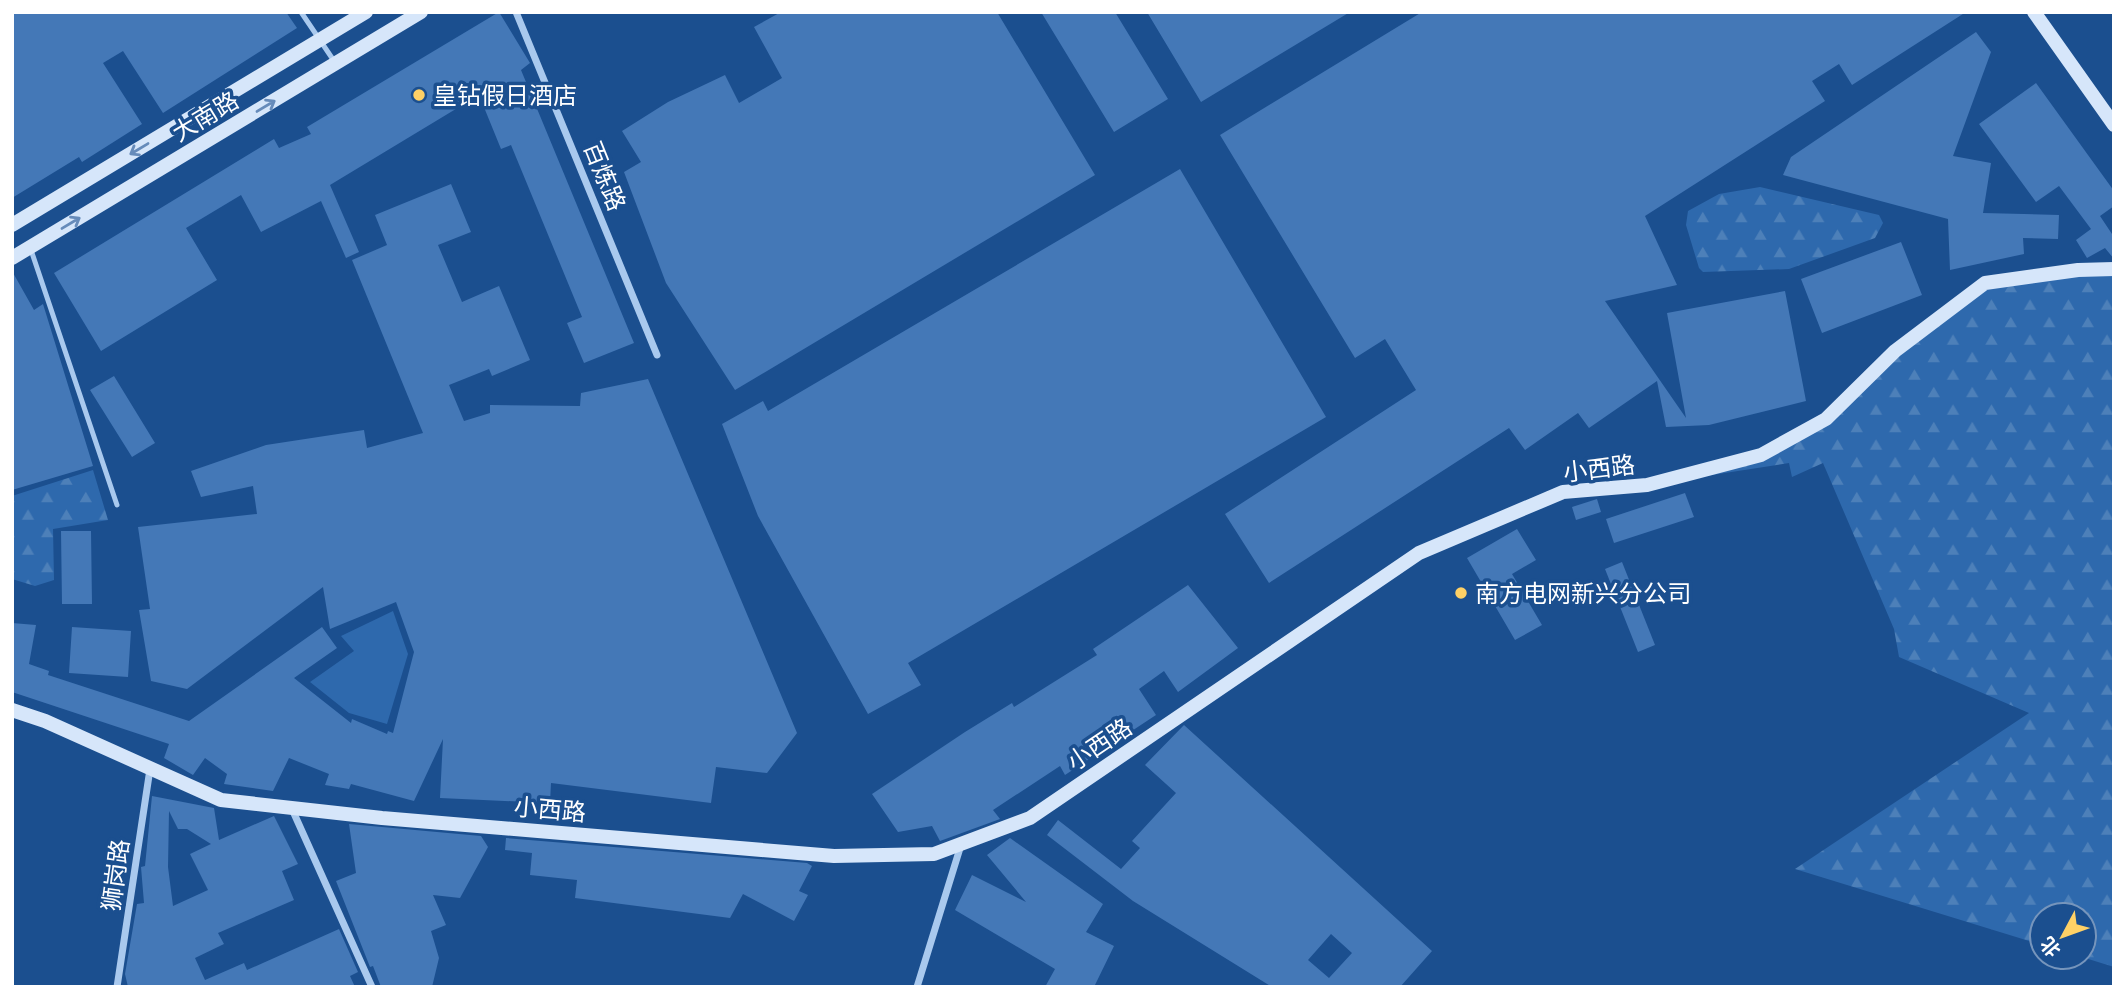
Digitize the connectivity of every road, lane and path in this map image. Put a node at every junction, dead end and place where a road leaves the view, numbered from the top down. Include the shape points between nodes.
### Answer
1 (301, 12) edge
2 (366, 12) edge
3 (421, 12) edge
4 (516, 12) edge
5 (2034, 12) edge
6 (320, 40) junction
7 (336, 63) junction
8 (2114, 124) edge
9 (12, 225) edge
10 (30, 247) junction
11 (12, 258) edge
12 (2114, 269) edge
13 (657, 355) dead end
14 (117, 505) dead end
15 (12, 710) edge
16 (150, 768) junction
17 (292, 808) junction
18 (961, 844) junction
19 (117, 987) edge
20 (372, 987) edge
21 (917, 987) edge

1 - 6 lane
2 - 6 street, 大南路
3 - 7 street, 大南路
4 - 13 street, 百炼路
5 - 8 street
6 - 7 lane
6 -> 9 street, 大南路
10 -> 7 street, 大南路
10 - 11 street, 大南路
10 - 14 lane
12 - 18 street, 小西路 via 1985,283 1895,351 1826,419 1760,455 1647,485 1563,492 1419,553 1030,818
15 - 16 street, 小西路
16 - 17 street, 小西路 via 220,800
16 - 19 street, 狮岗路
17 - 18 street, 小西路 via 834,856 934,854
17 - 20 street
18 - 21 street

